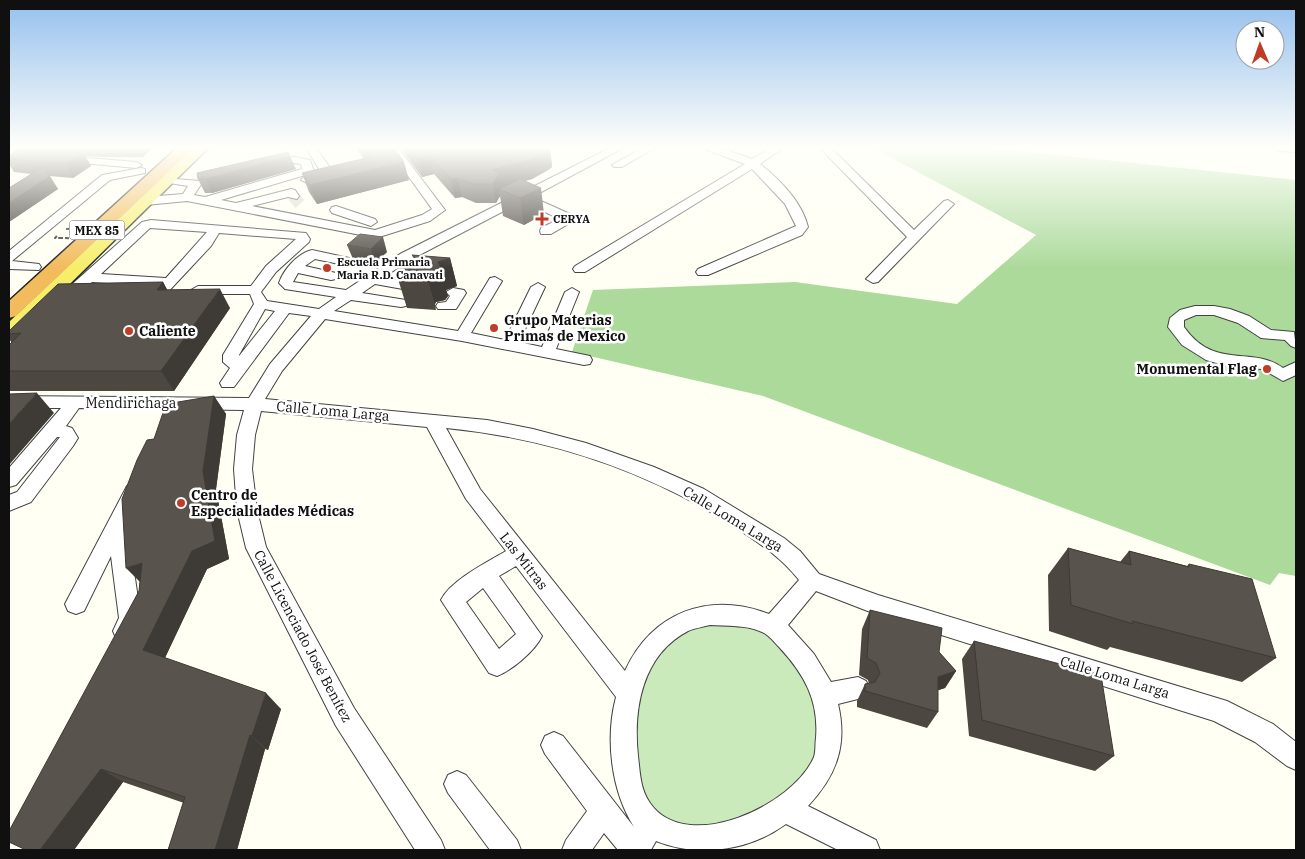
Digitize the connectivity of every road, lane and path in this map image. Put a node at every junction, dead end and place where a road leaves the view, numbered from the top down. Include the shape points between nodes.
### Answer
1 (77, 188) edge
2 (92, 188) edge
3 (122, 188) edge
4 (143, 188) edge
5 (159, 188) edge
6 (193, 188) edge
7 (255, 188) edge
8 (272, 188) edge
9 (422, 188) edge
10 (539, 188) edge
11 (711, 188) edge
12 (777, 188) edge
13 (865, 188) edge
14 (187, 197) junction
15 (522, 197) junction
16 (146, 201) junction
17 (212, 202) junction
18 (948, 204) dead end
19 (236, 207) junction
20 (336, 210) dead end
21 (312, 216) dead end
22 (371, 222) dead end
23 (77, 228) junction
24 (216, 228) junction
25 (546, 231) dead end
26 (914, 237) junction
27 (117, 239) dead end
28 (9, 246) edge
29 (9, 258) edge
30 (344, 261) dead end
31 (296, 268) junction
32 (580, 268) dead end
33 (703, 272) dead end
34 (18, 273) edge
35 (331, 276) dead end
36 (89, 278) junction
37 (372, 279) junction
38 (873, 279) dead end
39 (495, 281) dead end
40 (166, 286) junction
41 (414, 287) edge
42 (538, 287) dead end
43 (54, 289) junction
44 (74, 290) junction
45 (453, 292) dead end
46 (572, 292) dead end
47 (348, 295) junction
48 (258, 297) junction
49 (401, 303) edge
50 (443, 306) dead end
51 (285, 308) junction
52 (9, 312) edge
53 (322, 313) junction
54 (9, 333) edge
55 (462, 336) junction
56 (1296, 343) edge
57 (510, 345) junction
58 (547, 352) junction
59 (584, 360) dead end
60 (240, 367) junction
61 (1296, 367) edge
62 (228, 383) dead end
63 (9, 402) edge
64 (74, 403) junction
65 (178, 403) junction
66 (254, 404) junction
67 (169, 421) edge
68 (433, 421) junction
69 (53, 430) junction
70 (144, 472) edge
71 (9, 480) edge
72 (9, 503) edge
73 (117, 524) junction
74 (518, 554) junction
75 (485, 574) dead end
76 (812, 580) junction
77 (76, 604) dead end
78 (773, 626) junction
79 (114, 650) edge
80 (858, 689) dead end
81 (627, 692) junction
82 (826, 695) junction
83 (554, 744) dead end
84 (1296, 757) edge
85 (457, 784) dead end
86 (785, 808) junction
87 (603, 811) junction
88 (650, 826) junction
89 (431, 850) edge
90 (507, 850) edge
91 (576, 850) edge
92 (636, 850) edge
93 (866, 850) edge

1 - 28 street
2 - 29 street
3 - 23 highway, MEX 85
4 - 52 highway, MEX 85
5 - 16 main road, MEX 85
6 - 14 street
7 - 17 street
8 - 17 street
9 - 19 street via 439,208 438,212 376,234
10 - 15 street, Calle Licenciado José Benítez
11 - 32 street
12 - 33 street via 802,220 802,227
13 - 26 street
14 - 16 street
14 - 17 street
15 - 25 street via 567,219
15 - 37 street, Calle Licenciado José Benítez via 405,257
16 - 43 main road, MEX 85
17 - 19 street
18 - 26 street
19 - 21 street via 290,193
20 - 22 street
23 - 27 path, bridge via 67,227 55,238
23 - 34 highway, MEX 85
24 - 36 street via 146,225
24 - 40 street
24 - 48 street via 301,236 304,239 271,269
26 - 38 street
30 - 31 street via 312,254
31 - 35 street
31 - 47 street via 287,278 290,286
36 - 40 street
36 - 44 street
37 - 41 street
37 - 47 street, Calle Licenciado José Benítez
39 - 55 street
40 - 44 street
40 - 48 street
42 - 57 street
43 - 44 street
43 - 54 main road, MEX 85
45 - 50 street via 459,293 452,306
46 - 58 street
47 - 49 street
47 - 53 street, Calle Licenciado José Benítez
48 - 51 street
48 - 60 street via 231,355 231,362
51 - 53 street
51 - 60 street
53 - 55 street
53 - 66 street, Calle Licenciado José Benítez via 276,368
55 - 57 street
56 - 61 street via 1289,335 1267,335 1236,316 1216,311 1185,312 1177,318 1176,327 1182,337 1213,357 1233,363 1266,365 1283,376
57 - 58 street
58 - 59 street
60 - 62 street
63 - 64 street, Mendirichaga
64 - 65 street, Mendirichaga
64 - 69 street
65 - 66 street, Mendirichaga
65 - 67 street
66 - 68 street, Calle Loma Larga
66 - 89 street, Calle Licenciado José Benítez via 246,435 243,469 247,510 256,548 346,718
68 - 74 street, Las Mitras via 473,494
68 - 76 street, Calle Loma Larga via 524,432 581,448 669,481 777,544
69 - 71 street
69 - 72 street via 66,432 69,438 24,497
70 - 73 street
73 - 77 street
73 - 79 street via 130,619
74 - 75 street
74 - 81 street, Las Mitras
76 - 78 street
76 - 84 street, Calle Loma Larga via 878,606 1218,710 1264,733
78 - 81 street via 747,618 710,615 684,622 663,635 647,653
78 - 82 street via 813,670
80 - 82 street
81 - 88 street via 622,735 629,783 635,805
82 - 86 street via 830,727 826,761 804,793
83 - 87 street
85 - 90 street
86 - 88 street via 748,831 719,837 693,838
86 - 93 street
87 - 91 street
87 - 92 street
88 - 92 street

